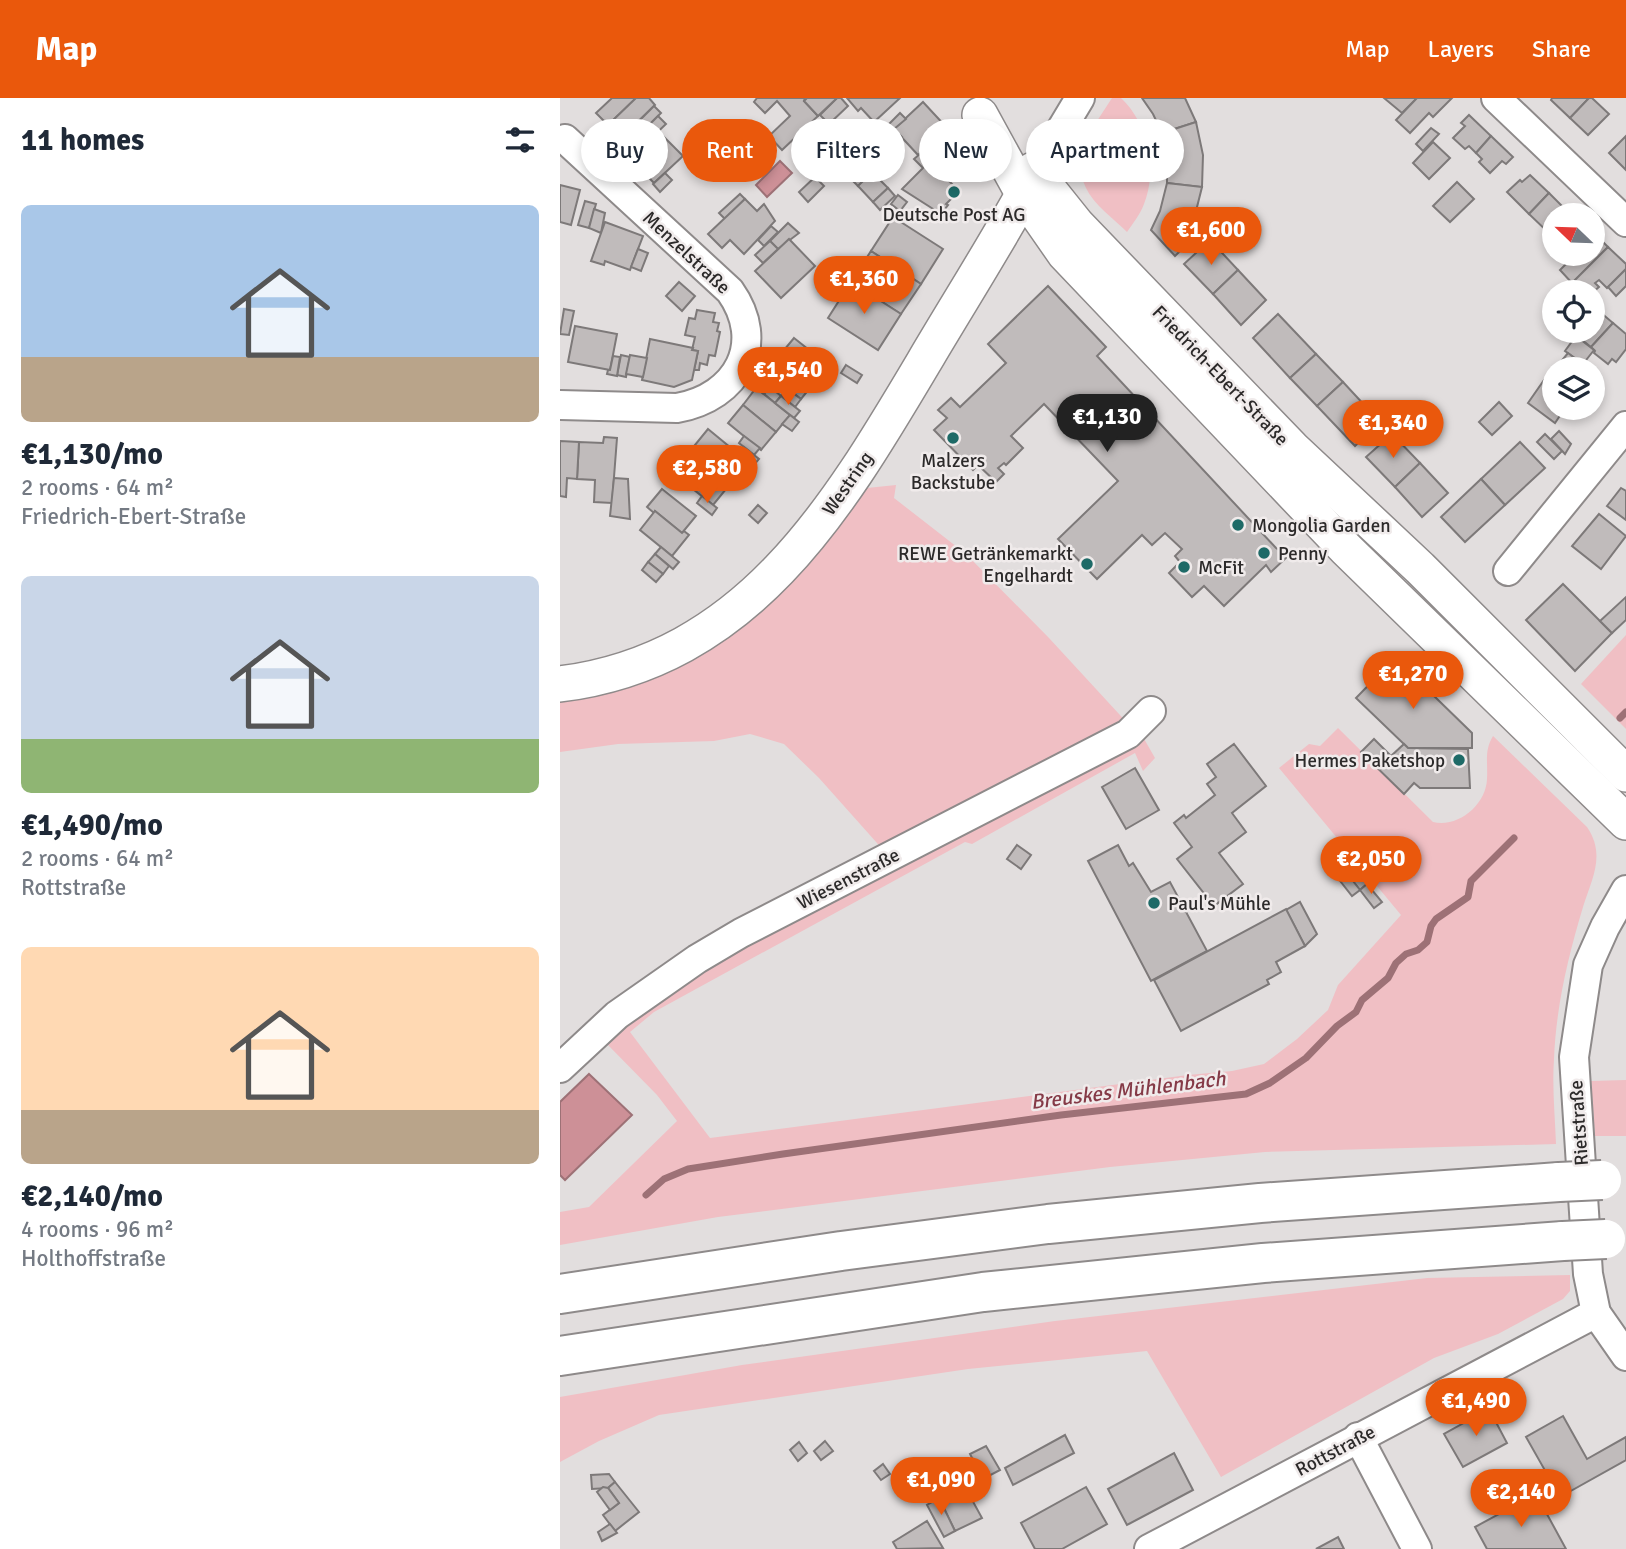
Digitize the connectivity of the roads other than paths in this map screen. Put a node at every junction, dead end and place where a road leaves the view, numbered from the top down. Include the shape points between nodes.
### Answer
1 (1080, 98) edge
2 (1496, 98) edge
3 (972, 106) edge
4 (565, 139) dead end
5 (1030, 184) junction
6 (1626, 222) edge
7 (560, 405) edge
8 (1626, 426) edge
9 (1508, 571) dead end
10 (560, 684) edge
11 (1151, 711) dead end
12 (1626, 774) edge
13 (1626, 822) edge
14 (1626, 890) edge
15 (560, 1068) edge
16 (1614, 1180) edge
17 (1616, 1239) edge
18 (560, 1294) edge
19 (1596, 1312) junction
20 (560, 1356) edge
21 (1626, 1356) edge
22 (1358, 1437) junction
23 (1149, 1549) edge
24 (1417, 1549) edge

1 - 5 street
2 - 6 street
3 - 5 main road
4 - 7 street, Menzelstraße via 730,290 744,314 748,334 746,353 732,380 690,406
5 - 10 main road, Westring via 870,451 829,512 779,572 742,605 644,665
5 - 12 main road, Friedrich-Ebert-Straße
5 - 13 main road, Friedrich-Ebert-Straße via 1065,254 1402,606
8 - 9 street
11 - 15 street, Wiesenstraße via 1128,734 696,959 618,1015
14 - 19 street, Rietstraße via 1588,965 1574,1057 1588,1274
16 - 18 highway, bridge via 1260,1203 1048,1224
17 - 20 highway, bridge via 1263,1263 983,1292
19 - 21 street, Rietstraße
19 - 22 street, Rottstraße
22 - 23 street, Rottstraße
22 - 24 street

